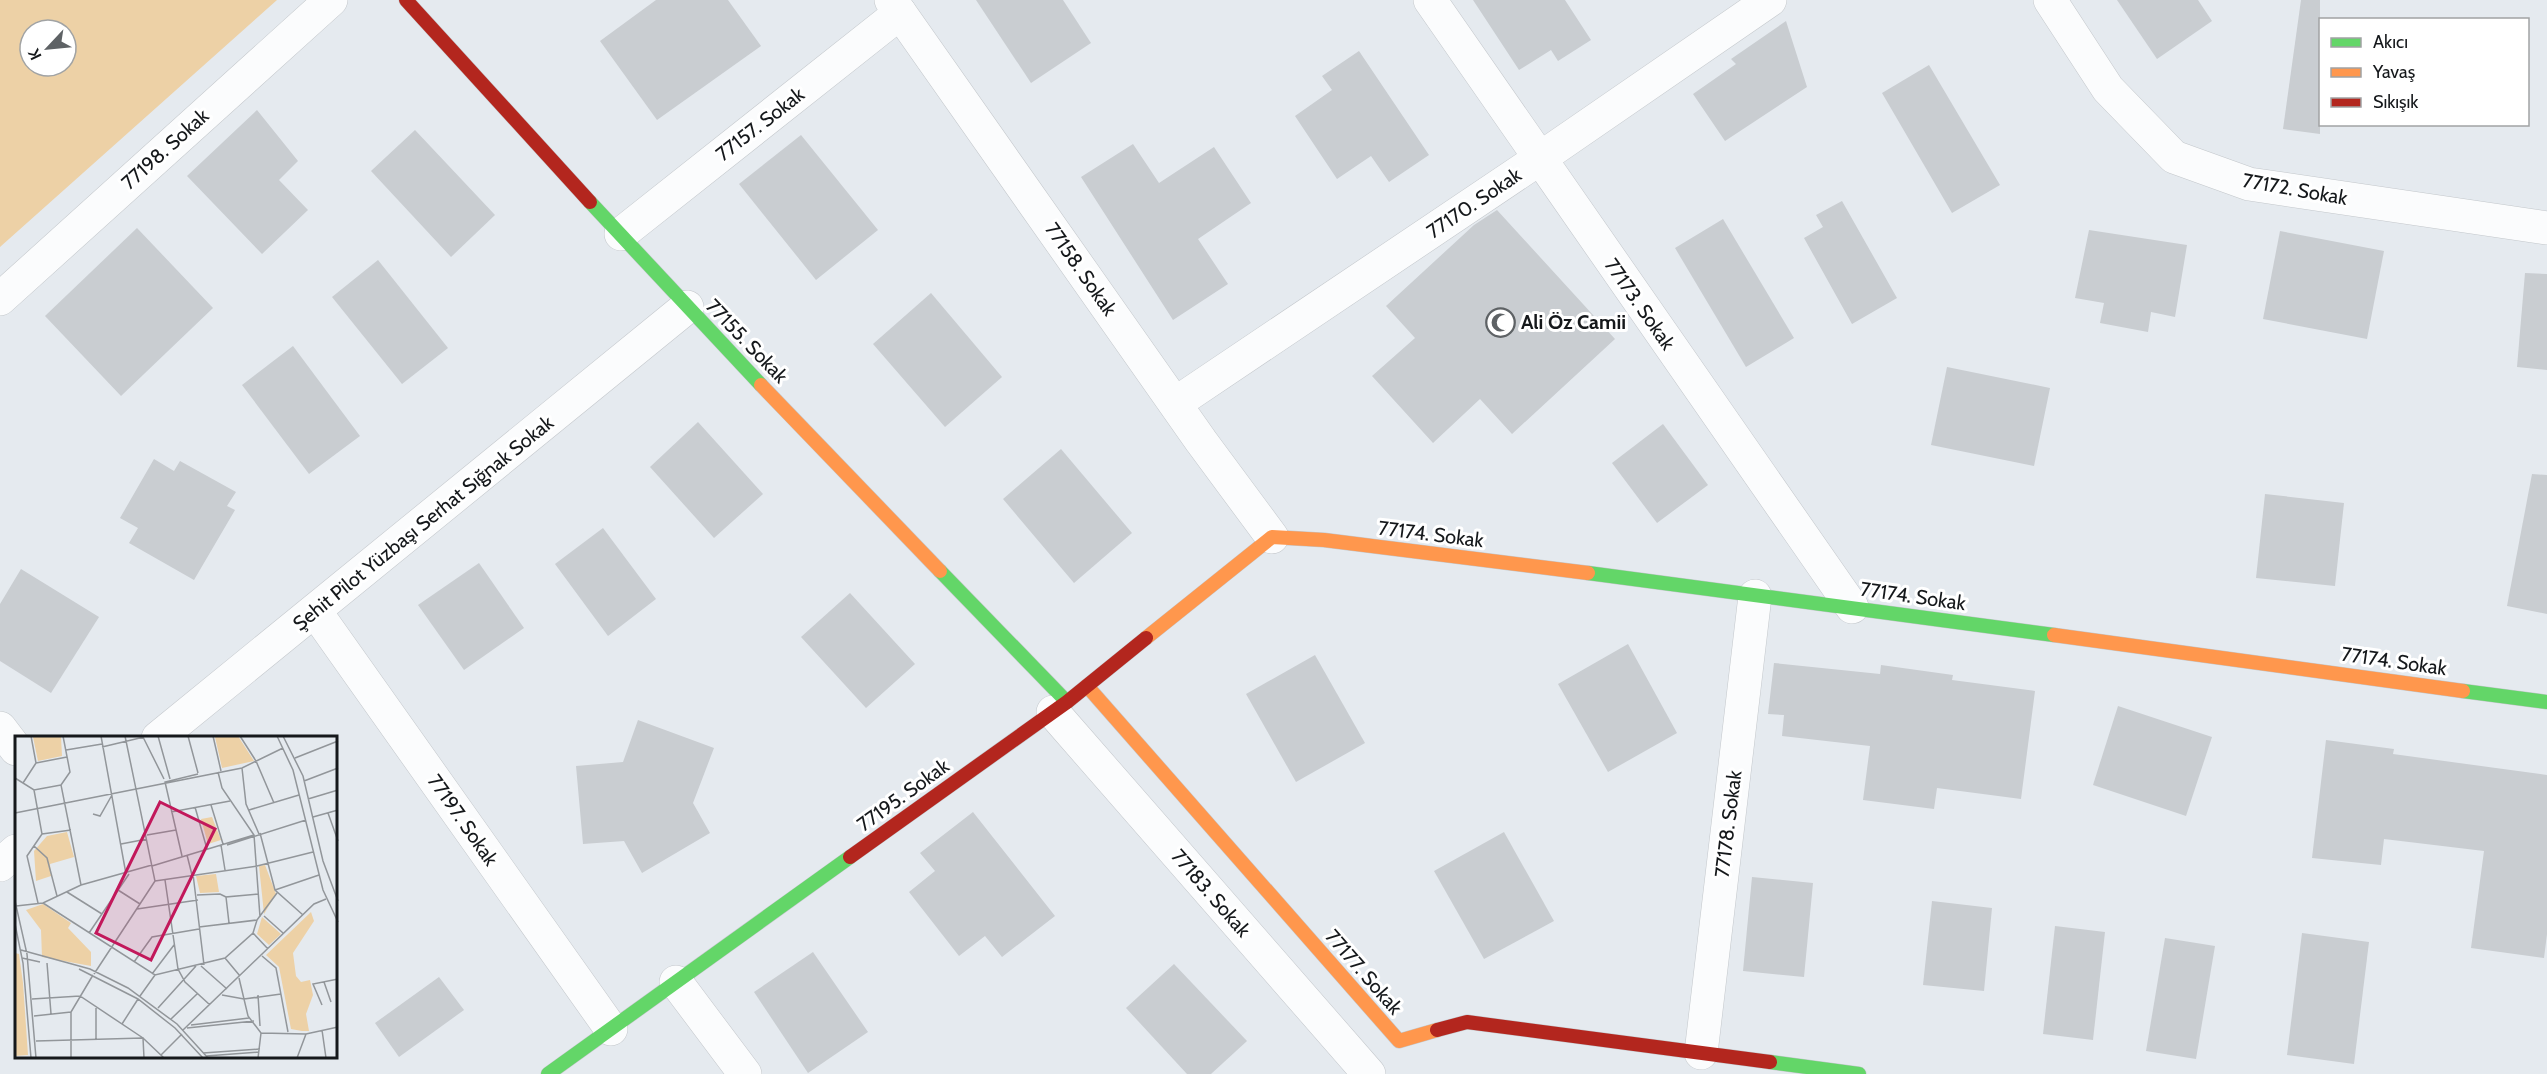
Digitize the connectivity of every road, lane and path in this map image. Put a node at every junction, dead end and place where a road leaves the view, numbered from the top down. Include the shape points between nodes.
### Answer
1 (330, 0) edge
2 (406, 0) edge
3 (1430, 0) edge
4 (1770, 0) edge
5 (2050, 0) edge
6 (895, 6) edge
7 (1539, 159) junction
8 (2547, 228) edge
9 (621, 234) junction
10 (0, 299) edge
11 (687, 307) junction
12 (1176, 403) junction
13 (1272, 537) junction
14 (1755, 596) junction
15 (1852, 607) junction
16 (315, 611) junction
17 (1087, 686) junction
18 (2547, 702) edge
19 (1060, 707) junction
20 (0, 728) edge
21 (160, 736) edge
22 (15, 748) edge
23 (15, 852) edge
24 (0, 865) edge
25 (676, 982) junction
26 (611, 1029) junction
27 (1399, 1041) junction
28 (1701, 1053) junction
29 (1358, 1070) edge
30 (548, 1074) edge
31 (746, 1074) edge
32 (1859, 1074) edge

1 - 10 street, 77198. Sokak
2 - 9 main road, 77155. Sokak
3 - 7 street, 77173. Sokak
4 - 7 street, 77170. Sokak
5 - 8 street, 77172. Sokak via 2108,89 2174,158 2249,184
6 - 9 street, 77157. Sokak
6 - 12 street, 77158. Sokak
7 - 12 street, 77170. Sokak
7 - 15 street, 77173. Sokak
9 - 11 main road, 77155. Sokak
11 - 16 street, Şehit Pilot Yüzbaşı Serhat Sığnak Sokak
11 - 19 main road, 77155. Sokak
12 - 13 street, 77158. Sokak
13 - 14 main road, 77174. Sokak via 1324,540
13 - 17 main road, 77195. Sokak
14 - 15 main road, 77174. Sokak
14 - 28 street, 77178. Sokak
15 - 18 main road, 77174. Sokak
16 - 21 street, Şehit Pilot Yüzbaşı Serhat Sığnak Sokak
16 - 26 street, 77197. Sokak
17 - 19 main road, 77195. Sokak
17 - 27 main road, 77177. Sokak
19 - 25 main road, 77195. Sokak
19 - 29 street, 77183. Sokak
20 - 22 street
23 - 24 street
25 - 26 main road, 77195. Sokak
25 - 31 street
26 - 30 main road, 77195. Sokak
27 - 28 main road, 77177. Sokak via 1467,1022
27 - 29 street
28 - 32 main road, 77177. Sokak

